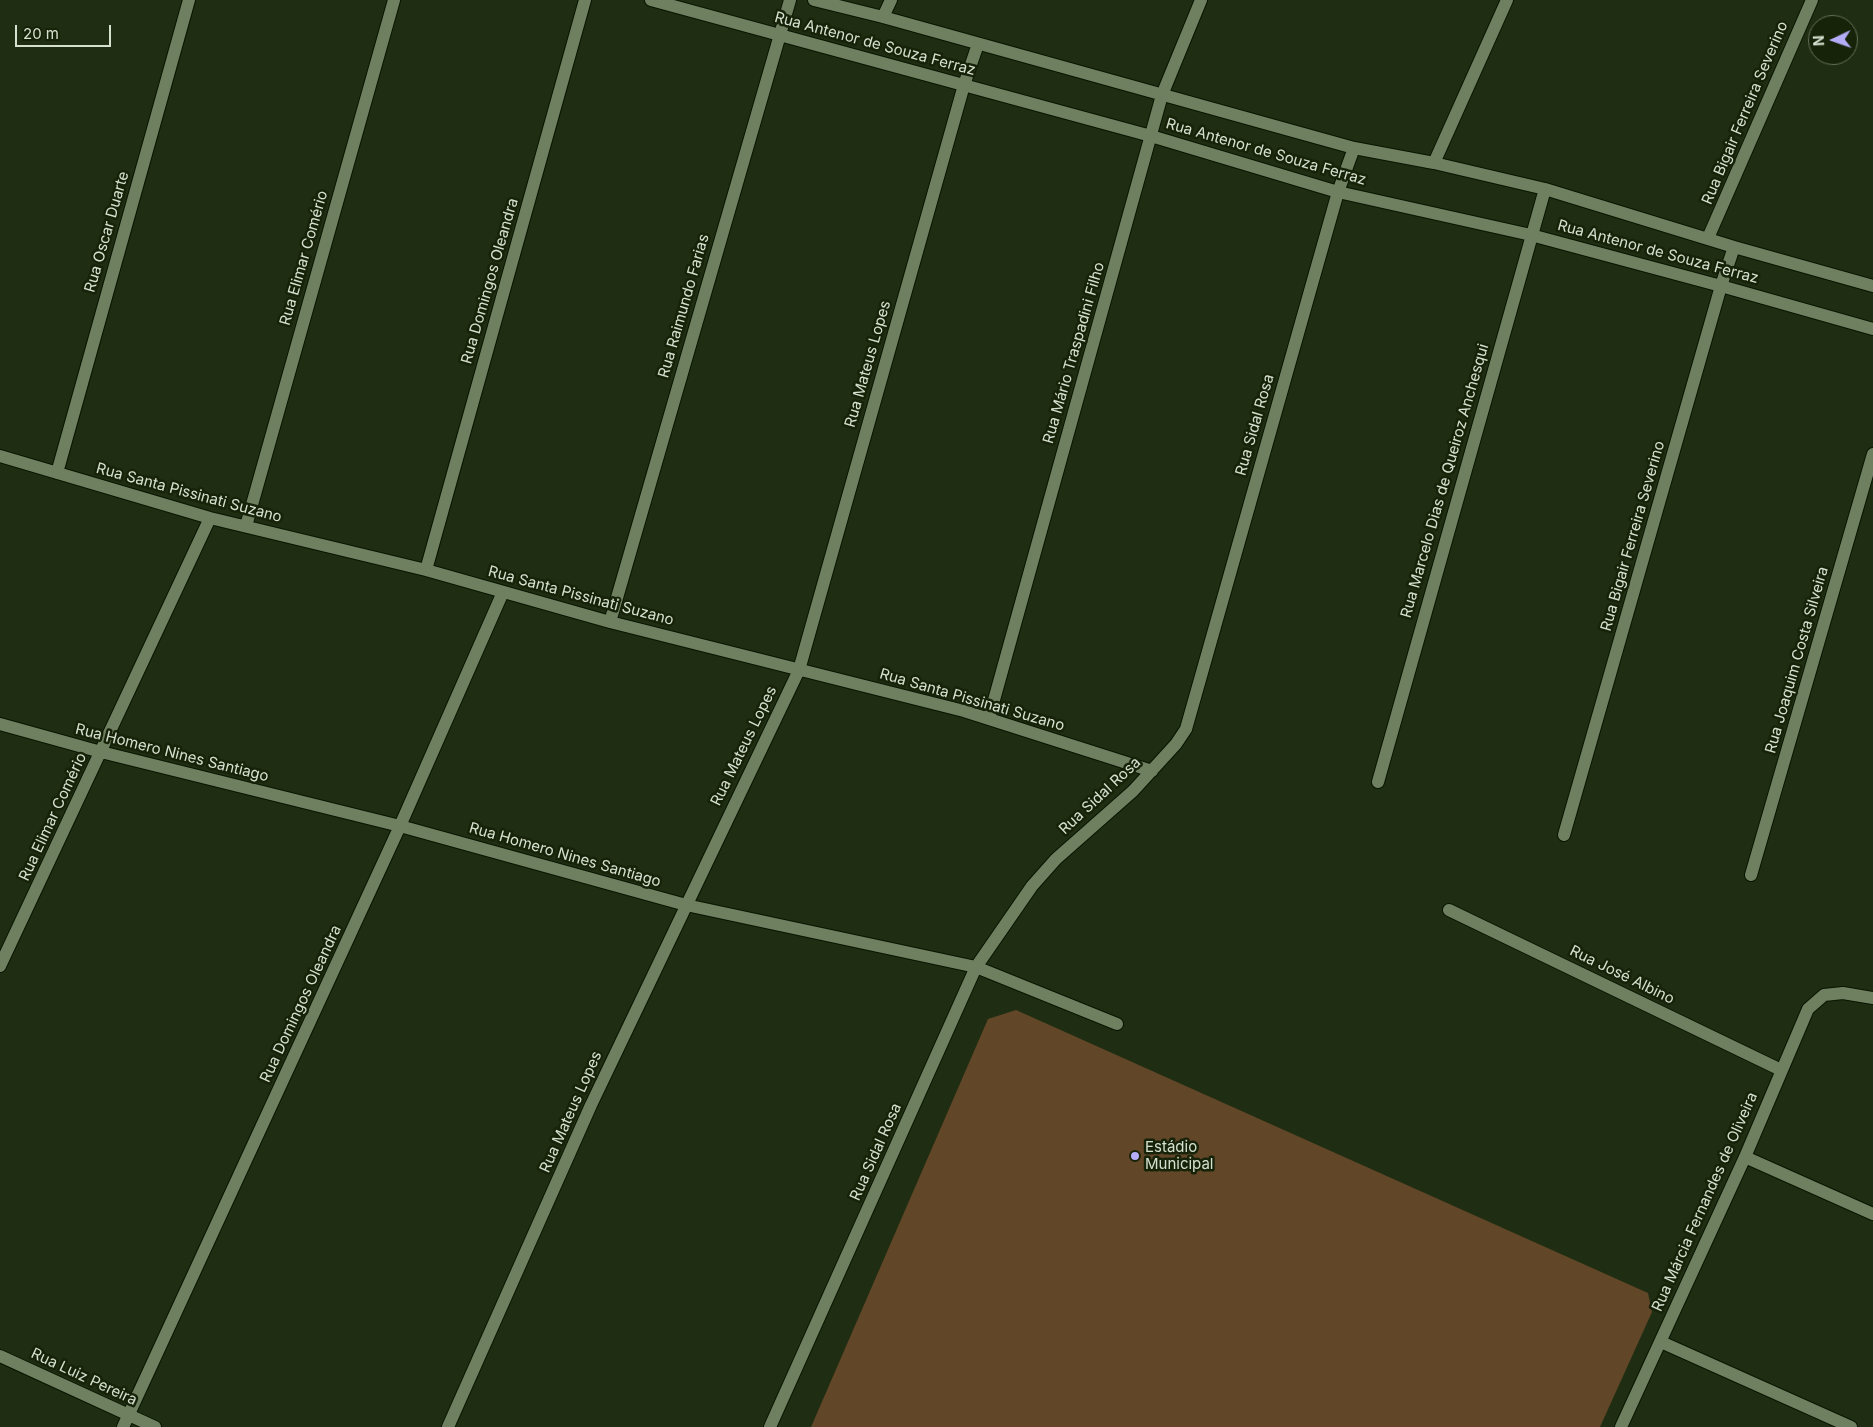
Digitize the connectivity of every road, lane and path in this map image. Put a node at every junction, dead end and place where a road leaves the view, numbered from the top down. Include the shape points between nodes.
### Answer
1 (189, 0) edge
2 (394, 0) edge
3 (585, 0) edge
4 (651, 0) edge
5 (790, 0) edge
6 (814, 0) edge
7 (890, 0) edge
8 (1201, 0) edge
9 (1507, 0) edge
10 (1812, 0) edge
11 (884, 16) junction
12 (780, 35) junction
13 (978, 44) junction
14 (964, 85) junction
15 (1162, 95) junction
16 (1151, 136) junction
17 (1354, 148) junction
18 (1434, 163) junction
19 (1545, 189) junction
20 (1338, 192) junction
21 (1531, 235) junction
22 (1708, 238) junction
23 (1734, 247) junction
24 (1721, 286) junction
25 (1873, 286) edge
26 (1873, 329) edge
27 (1873, 454) edge
28 (0, 456) edge
29 (57, 473) junction
30 (210, 518) junction
31 (246, 526) junction
32 (426, 570) junction
33 (504, 592) junction
34 (610, 622) junction
35 (799, 670) junction
36 (989, 718) junction
37 (0, 724) edge
38 (101, 752) junction
39 (1152, 771) junction
40 (1378, 782) dead end
41 (400, 826) junction
42 (1564, 835) dead end
43 (1751, 875) dead end
44 (686, 906) junction
45 (1449, 910) dead end
46 (0, 966) edge
47 (976, 967) junction
48 (1873, 998) edge
49 (1117, 1024) dead end
50 (1781, 1070) junction
51 (1745, 1157) junction
52 (1873, 1214) edge
53 (1661, 1342) junction
54 (0, 1356) edge
55 (125, 1421) edge
56 (155, 1427) edge
57 (448, 1427) edge
58 (770, 1427) edge
59 (1621, 1427) edge
60 (1851, 1427) edge

1 - 29 street, Rua Oscar Duarte
2 - 31 street, Rua Elimar Comério
3 - 32 street, Rua Domingos Oleandra
4 - 12 street, Rua Antenor de Souza Ferraz
5 - 12 street, Rua Raimundo Farias
6 - 11 street, Rua Antenor de Souza Ferraz
7 - 11 street
8 - 15 street, Rua Mário Traspadini Filho
9 - 18 street
10 - 22 street, Rua Bigair Ferreira Severino
11 - 13 street, Rua Antenor de Souza Ferraz
12 - 14 street, Rua Antenor de Souza Ferraz
12 - 34 street, Rua Raimundo Farias
13 - 14 street, Rua Mateus Lopes
13 - 15 street, Rua Antenor de Souza Ferraz
14 - 16 street, Rua Antenor de Souza Ferraz
14 - 35 street, Rua Mateus Lopes
15 - 16 street, Rua Mário Traspadini Filho
15 - 17 street, Rua Antenor de Souza Ferraz
16 - 20 street, Rua Antenor de Souza Ferraz
16 - 36 street, Rua Mário Traspadini Filho
17 - 18 street, Rua Antenor de Souza Ferraz
17 - 20 street, Rua Sidal Rosa
18 - 19 street, Rua Antenor de Souza Ferraz
19 - 21 street, Rua Marcelo Dias de Queiroz Anchesqui
19 - 22 street, Rua Antenor de Souza Ferraz
20 - 21 street, Rua Antenor de Souza Ferraz
20 - 39 street, Rua Sidal Rosa via 1186,729
21 - 24 street, Rua Antenor de Souza Ferraz
21 - 40 street, Rua Marcelo Dias de Queiroz Anchesqui
22 - 23 street, Rua Antenor de Souza Ferraz
23 - 24 street, Rua Bigair Ferreira Severino
23 - 25 street, Rua Antenor de Souza Ferraz
24 - 26 street, Rua Antenor de Souza Ferraz
24 - 42 street, Rua Bigair Ferreira Severino
27 - 43 street, Rua Joaquim Costa Silveira
28 - 29 street, Rua Santa Pissinati Suzano
29 - 30 street, Rua Santa Pissinati Suzano
30 - 31 street, Rua Santa Pissinati Suzano
30 - 38 street, Rua Elimar Comério
31 - 32 street, Rua Santa Pissinati Suzano
32 - 33 street, Rua Santa Pissinati Suzano
33 - 34 street, Rua Santa Pissinati Suzano
33 - 41 street, Rua Domingos Oleandra
34 - 35 street, Rua Santa Pissinati Suzano
35 - 36 street, Rua Santa Pissinati Suzano
35 - 44 street, Rua Mateus Lopes
36 - 39 street, Rua Santa Pissinati Suzano
37 - 38 street, Rua Homero Nines Santiago
38 - 41 street, Rua Homero Nines Santiago
38 - 46 street, Rua Elimar Comério
39 - 47 street, Rua Sidal Rosa via 1056,859 1032,886
41 - 44 street, Rua Homero Nines Santiago
41 - 55 street, Rua Domingos Oleandra
44 - 47 street, Rua Homero Nines Santiago
44 - 57 street, Rua Mateus Lopes via 591,1105
45 - 50 street, Rua José Albino
47 - 49 street, Rua Homero Nines Santiago
47 - 58 street, Rua Sidal Rosa
48 - 50 street, Rua Márcia Fernandes de Oliveira via 1843,993 1824,995 1808,1009
50 - 51 street, Rua Márcia Fernandes de Oliveira
51 - 52 street
51 - 53 street, Rua Márcia Fernandes de Oliveira
53 - 59 street, Rua Márcia Fernandes de Oliveira
53 - 60 street
54 - 55 street, Rua Luiz Pereira
55 - 56 street, Rua Luiz Pereira

